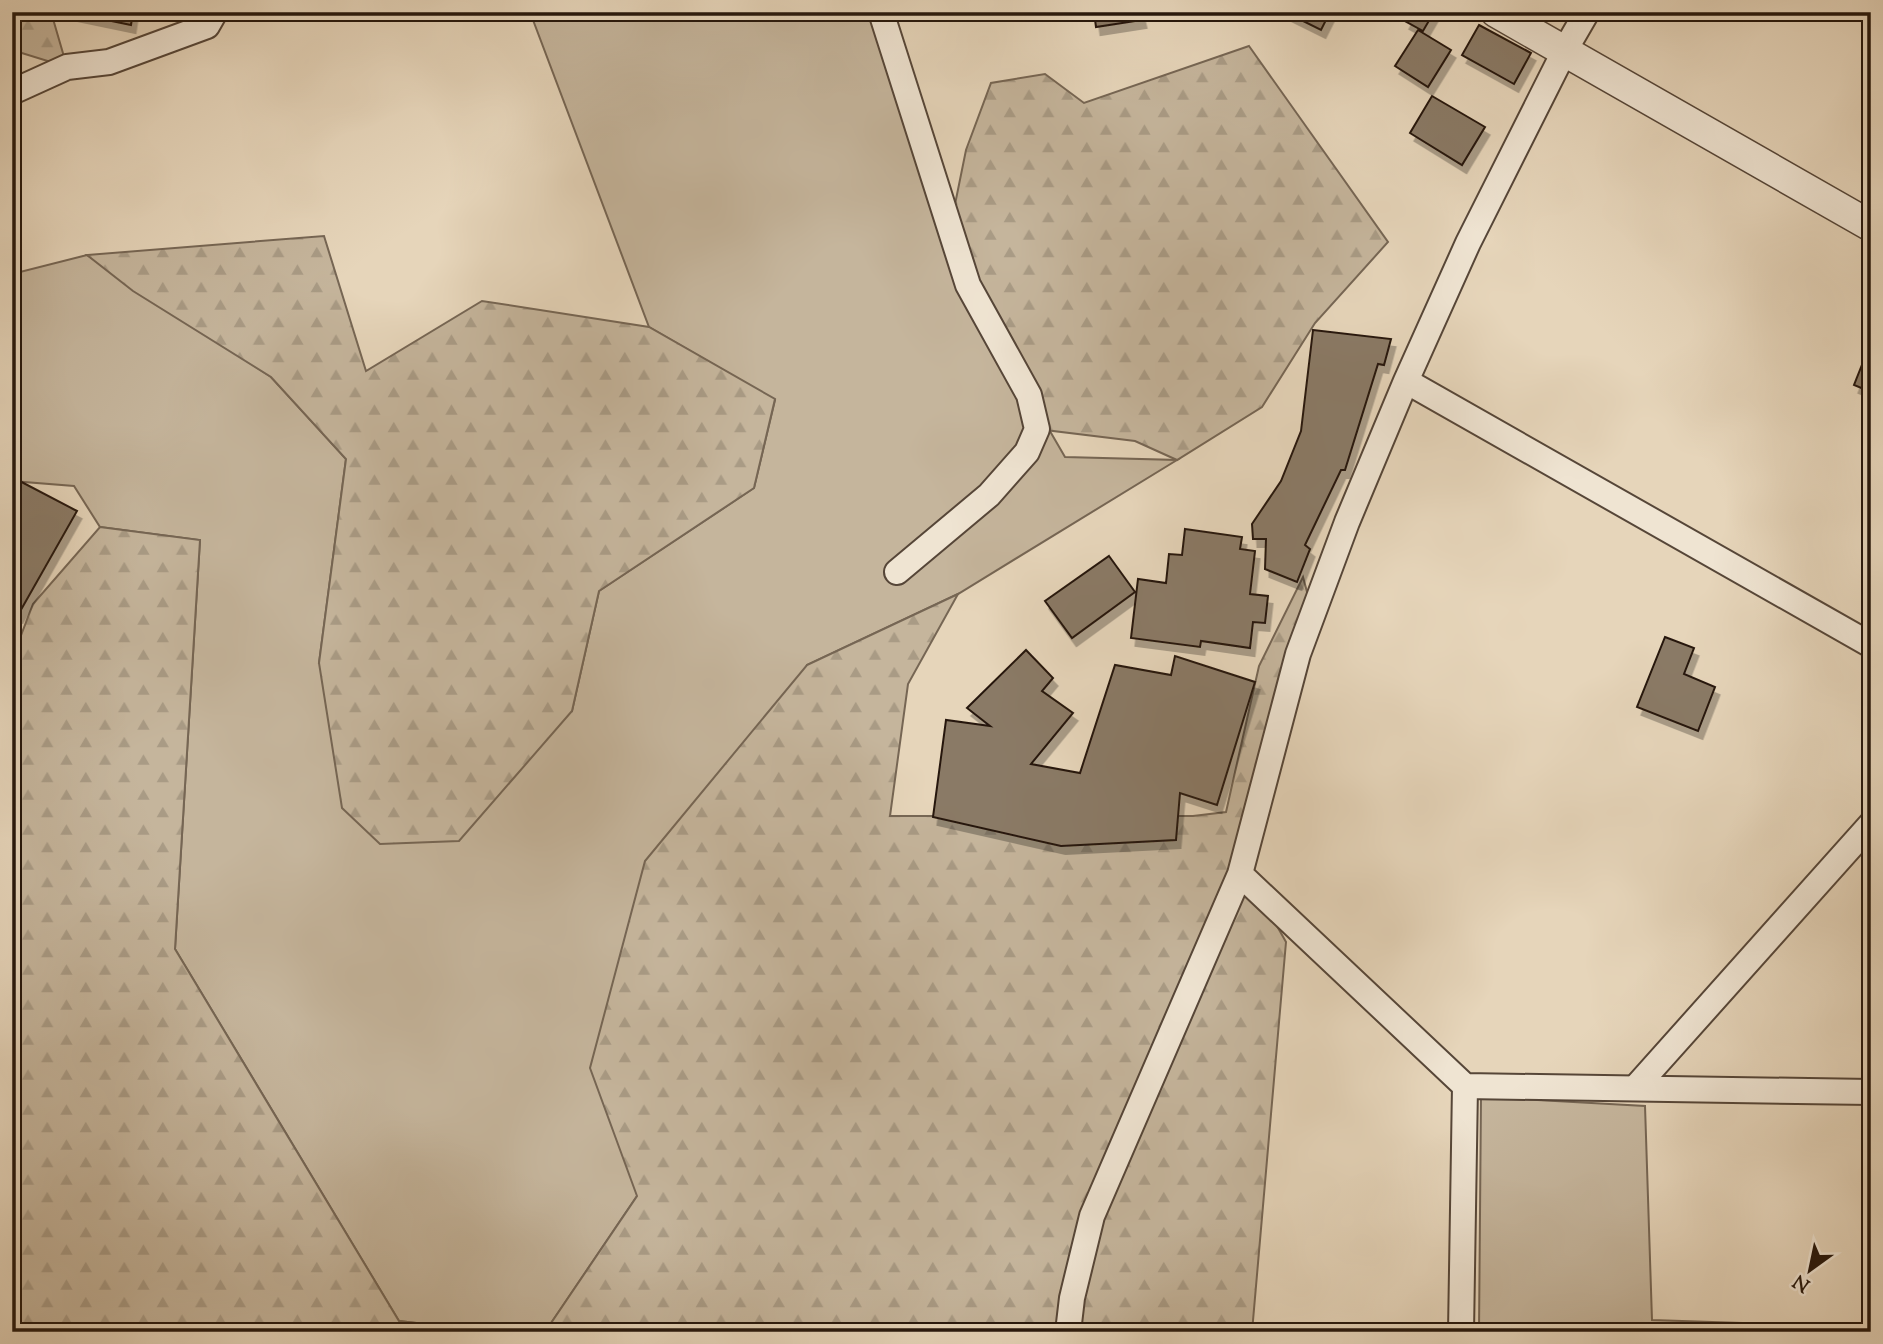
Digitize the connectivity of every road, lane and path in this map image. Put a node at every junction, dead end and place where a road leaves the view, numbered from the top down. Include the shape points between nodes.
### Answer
1 (215, 12) edge
2 (881, 12) edge
3 (1496, 12) edge
4 (1587, 12) edge
5 (1565, 50) junction
6 (12, 92) edge
7 (1871, 226) edge
8 (1406, 381) junction
9 (897, 572) dead end
10 (1871, 645) edge
11 (1871, 824) edge
12 (1240, 874) junction
13 (1465, 1086) junction
14 (1635, 1088) junction
15 (1871, 1091) edge
16 (1068, 1332) edge
17 (1461, 1332) edge

1 - 6 street via 207,26 109,62 67,67
2 - 9 street via 968,285 1030,395 1037,429 1027,452 989,495
3 - 5 street
4 - 5 street
5 - 7 street
5 - 8 street via 1468,243
8 - 10 street
8 - 12 street via 1298,654
11 - 14 street
12 - 13 street
12 - 16 street via 1092,1216
13 - 14 street
13 - 17 street
14 - 15 street

